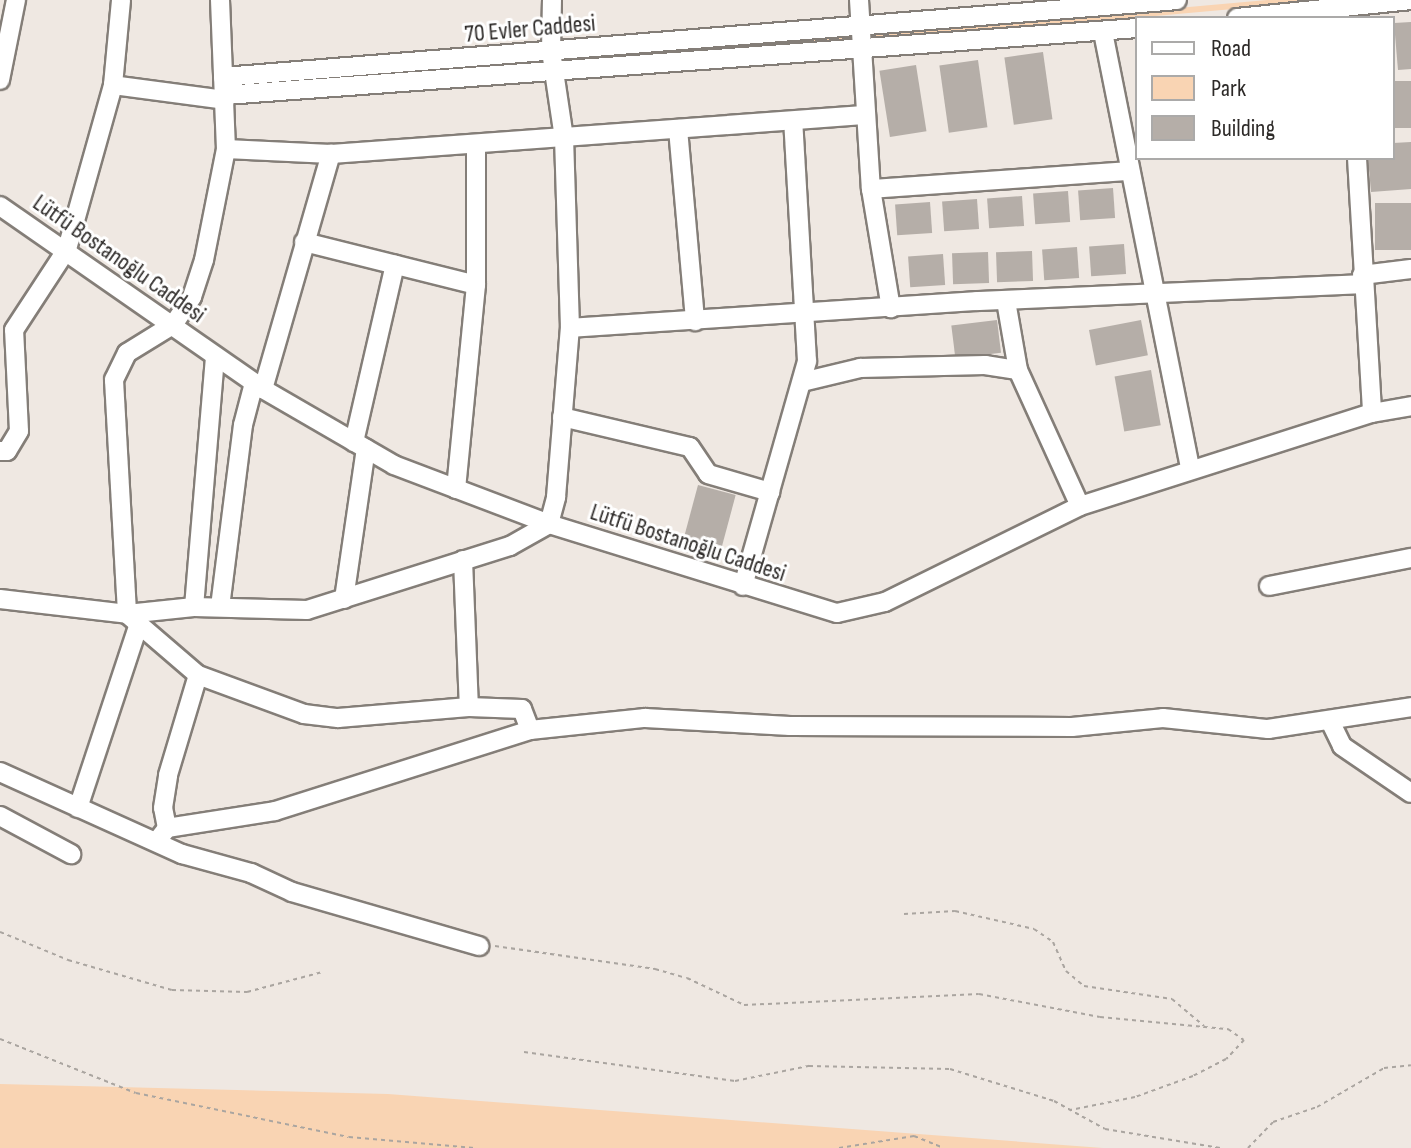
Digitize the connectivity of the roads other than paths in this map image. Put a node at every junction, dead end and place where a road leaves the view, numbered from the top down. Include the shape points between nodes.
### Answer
1 (16, 0) edge
2 (121, 0) edge
3 (220, 0) edge
4 (552, 0) edge
5 (859, 0) edge
6 (1177, 0) edge
7 (1411, 0) edge
8 (1341, 8) edge
9 (1258, 16) edge
10 (861, 27) junction
11 (1135, 28) edge
12 (1103, 32) junction
13 (864, 49) junction
14 (551, 51) junction
15 (554, 70) junction
16 (0, 80) edge
17 (113, 85) junction
18 (224, 91) junction
19 (864, 115) junction
20 (793, 121) junction
21 (678, 129) junction
22 (564, 138) junction
23 (476, 145) junction
24 (226, 149) junction
25 (331, 154) junction
26 (1357, 160) edge
27 (1128, 171) junction
28 (871, 189) junction
29 (0, 206) edge
30 (304, 242) junction
31 (67, 249) junction
32 (395, 265) junction
33 (1411, 269) edge
34 (1362, 280) junction
35 (476, 285) junction
36 (1151, 294) junction
37 (1006, 301) junction
38 (891, 308) junction
39 (800, 315) junction
40 (695, 321) junction
41 (174, 324) junction
42 (570, 328) junction
43 (215, 356) junction
44 (1018, 370) junction
45 (802, 382) junction
46 (259, 386) junction
47 (1411, 406) edge
48 (1372, 413) junction
49 (562, 417) junction
50 (360, 446) junction
51 (0, 451) edge
52 (1190, 469) junction
53 (456, 489) junction
54 (770, 492) junction
55 (1080, 506) junction
56 (549, 524) junction
57 (1411, 558) edge
58 (463, 560) junction
59 (743, 586) junction
60 (1269, 586) dead end
61 (0, 599) edge
62 (344, 599) junction
63 (194, 607) junction
64 (220, 607) junction
65 (133, 619) junction
66 (198, 675) junction
67 (469, 707) junction
68 (1411, 707) edge
69 (1331, 723) junction
70 (530, 730) junction
71 (0, 772) edge
72 (1411, 793) edge
73 (78, 808) junction
74 (0, 816) edge
75 (162, 835) junction
76 (71, 854) dead end
77 (479, 946) road end

1 - 16 street
2 - 17 street
3 - 18 street
4 - 14 street
5 - 10 street
6 - 10 street, 70 Evler Caddesi
7 - 8 street
8 - 9 street
10 - 13 street
10 - 14 street, 70 Evler Caddesi
11 - 12 street, 70 Evler Caddesi
12 - 13 street, 70 Evler Caddesi
12 - 27 street
13 - 15 street, 70 Evler Caddesi
13 - 19 street
14 - 15 street
14 - 18 street, 70 Evler Caddesi
15 - 18 street, 70 Evler Caddesi
15 - 22 street
17 - 18 street
17 - 31 street
18 - 24 street
19 - 20 street
19 - 28 street
20 - 21 street
20 - 39 street
21 - 22 street
21 - 40 street
22 - 23 street
22 - 42 street
23 - 25 street
23 - 35 street
24 - 25 street
24 - 41 street via 204,260 192,297
25 - 30 street
26 - 34 street
27 - 28 street
27 - 36 street
28 - 38 street
29 - 31 street, Lütfü Bostanoğlu Caddesi
30 - 32 street
30 - 46 street
31 - 41 street, Lütfü Bostanoğlu Caddesi
31 - 51 street via 14,330 19,431 7,451
32 - 35 street
32 - 50 street
33 - 34 street
34 - 36 street
34 - 48 street
35 - 53 street
36 - 37 street
36 - 52 street
37 - 38 street
37 - 44 street
38 - 39 street
39 - 40 street
39 - 45 street via 807,361
40 - 42 street
41 - 43 street, Lütfü Bostanoğlu Caddesi
41 - 65 street via 127,353 114,380
42 - 49 street
43 - 46 street, Lütfü Bostanoğlu Caddesi
43 - 63 street
44 - 45 street via 985,365 860,368
44 - 55 street
45 - 54 street
46 - 50 street, Lütfü Bostanoğlu Caddesi
46 - 64 street via 243,425
47 - 48 street, Lütfü Bostanoğlu Caddesi
48 - 52 street, Lütfü Bostanoğlu Caddesi
49 - 54 street via 690,447 708,474
49 - 56 street
50 - 53 street, Lütfü Bostanoğlu Caddesi
50 - 62 street
52 - 55 street, Lütfü Bostanoğlu Caddesi
53 - 56 street, Lütfü Bostanoğlu Caddesi
54 - 59 street
55 - 59 street, Lütfü Bostanoğlu Caddesi via 899,595 853,612 821,611
56 - 58 street via 510,546
56 - 59 street, Lütfü Bostanoğlu Caddesi
57 - 60 street
58 - 62 street
58 - 67 street
61 - 65 street
62 - 64 street via 307,610
63 - 64 street
63 - 65 street
65 - 66 street
65 - 73 street
66 - 67 street via 304,714 338,718
66 - 75 street via 168,775
67 - 70 street via 522,709
68 - 69 street
69 - 70 street via 1229,728 1163,718 1072,727 863,727 645,718
69 - 72 street via 1342,746
70 - 75 street via 275,811
71 - 73 street
73 - 75 street
74 - 76 street
75 - 77 street via 292,892

